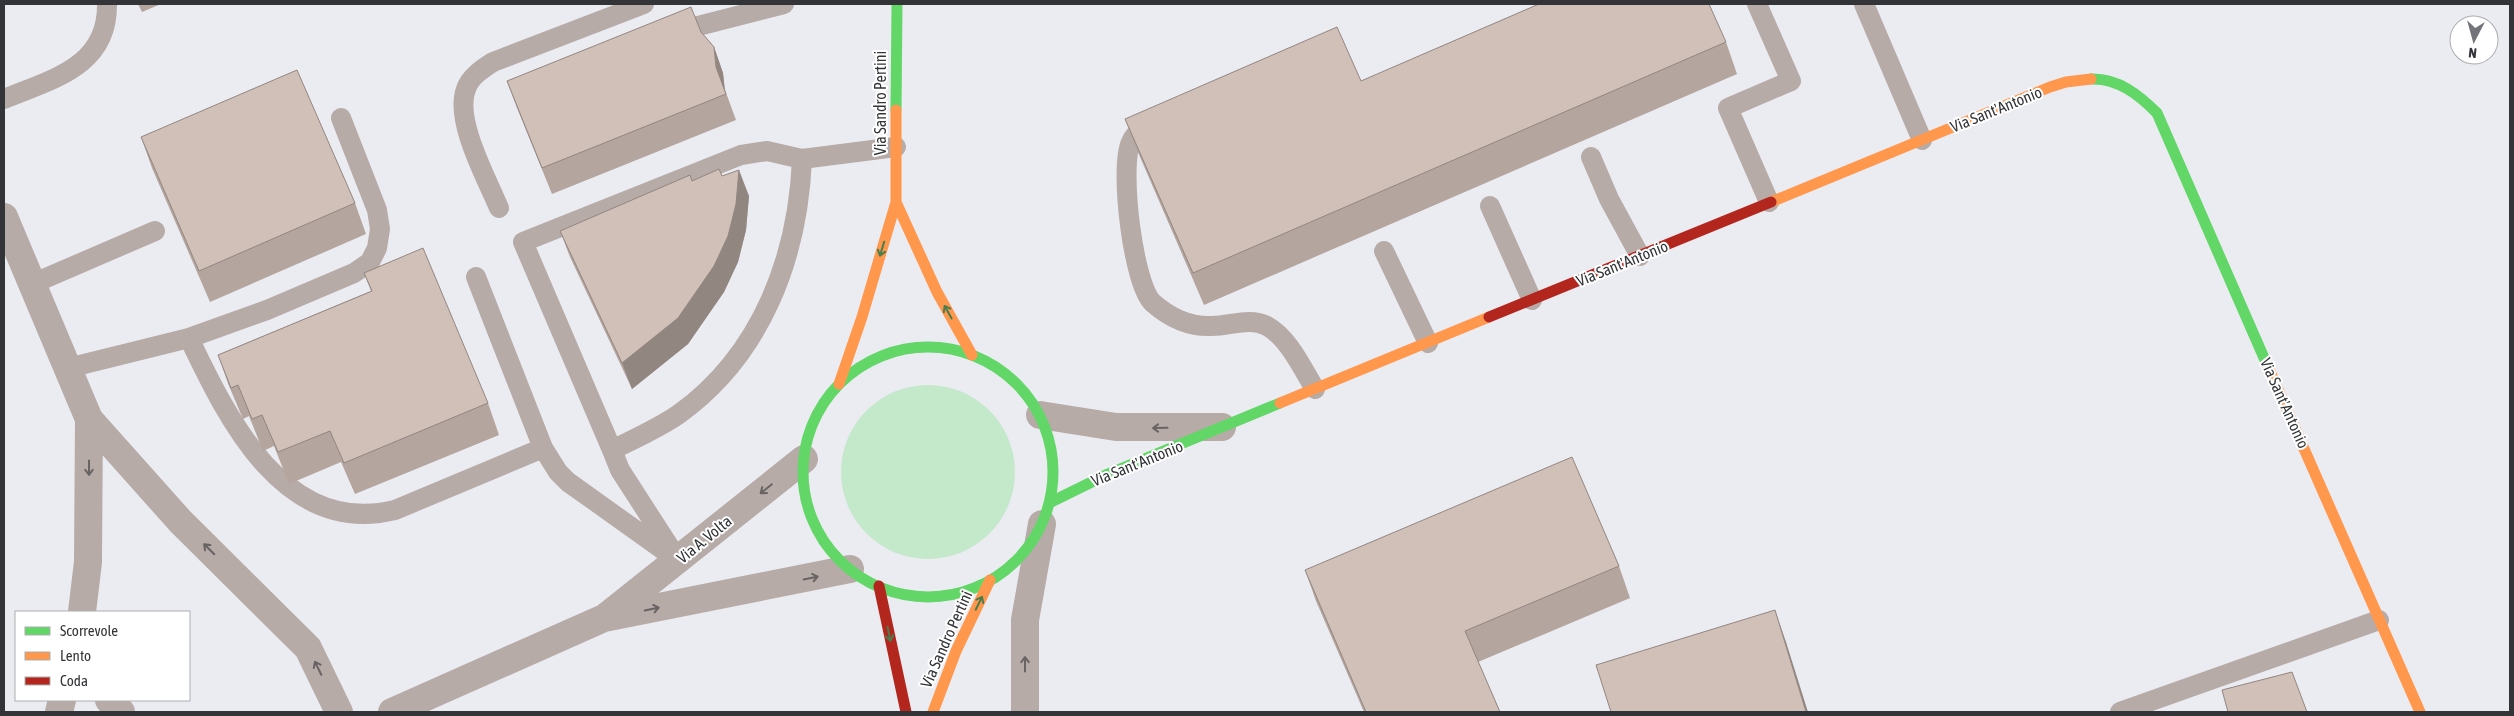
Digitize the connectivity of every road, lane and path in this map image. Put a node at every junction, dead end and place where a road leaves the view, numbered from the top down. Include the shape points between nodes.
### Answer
1 (107, 4) edge
2 (644, 4) edge
3 (784, 4) edge
4 (894, 4) edge
5 (1757, 4) edge
6 (1864, 4) edge
7 (698, 26) edge
8 (4, 99) edge
9 (1165, 113) edge
10 (341, 118) dead end
11 (1922, 140) junction
12 (896, 148) junction
13 (1590, 157) dead end
14 (802, 159) junction
15 (896, 202) junction
16 (1770, 202) junction
17 (1490, 206) dead end
18 (499, 208) dead end
19 (4, 217) edge
20 (155, 231) dead end
21 (1384, 251) dead end
22 (1640, 256) junction
23 (476, 277) dead end
24 (32, 284) junction
25 (1532, 300) junction
26 (189, 338) junction
27 (1428, 343) junction
28 (972, 355) junction
29 (68, 368) junction
30 (839, 384) junction
31 (1316, 389) junction
32 (1040, 415) junction
33 (89, 419) junction
34 (1226, 426) junction
35 (544, 448) junction
36 (612, 450) junction
37 (804, 459) junction
38 (1046, 513) junction
39 (678, 560) junction
40 (850, 569) junction
41 (990, 580) junction
42 (878, 586) junction
43 (82, 611) edge
44 (604, 618) junction
45 (2379, 620) junction
46 (110, 701) edge
47 (121, 712) edge
48 (339, 712) edge
49 (392, 712) edge
50 (906, 712) edge
51 (933, 712) edge
52 (1025, 712) edge
53 (2120, 712) edge
54 (2420, 712) edge

1 - 8 lane via 102,39 84,62
2 - 18 lane via 493,62 472,79 466,90 465,120
3 - 7 lane
4 - 12 street, Via Sandro Pertini
5 - 16 lane via 1790,81 1728,108
6 - 11 lane
9 - 31 lane via 1142,128 1131,141 1126,159 1130,225 1144,289 1151,302 1179,320 1196,325 1256,322 1269,327 1286,343
10 - 26 lane via 380,228 377,248 370,262 354,273 284,303
11 - 16 street, Via Sant'Antonio
11 - 45 street, Via Sant'Antonio via 2073,79 2097,78 2120,84 2141,96 2157,113 2167,135
12 - 14 lane
12 - 15 street, Via Sandro Pertini
13 - 22 lane
14 - 36 lane via 799,210 785,266 747,342 716,381 678,414
14 - 36 lane via 767,151 741,155 524,242
28 -> 15 street, Via Sandro Pertini via 937,292
15 -> 30 street, Via Sandro Pertini
16 - 22 street, Via Sant'Antonio
17 - 25 lane
19 - 24 street
20 - 24 lane
21 - 27 lane
22 - 25 street, Via Sant'Antonio
23 - 35 lane
24 - 29 street
25 - 27 street, Via Sant'Antonio
26 - 29 lane
26 - 35 lane via 219,400 265,466 303,496 340,512 376,514 395,510
27 - 31 street, Via Sant'Antonio
28 - 30 street via 937,347 901,350 868,362
28 - 32 street via 999,369 1016,384
29 - 33 street
30 - 37 street via 822,406 810,431
31 - 34 street, Via Sant'Antonio
34 -> 32 street, Via Sant'Antonio via 1124,428
32 - 38 street via 1050,441 1054,469
33 -> 43 street via 88,562
48 -> 33 street via 308,648 180,521
34 - 38 street, Via Sant'Antonio via 1086,484
35 - 39 lane via 568,482
36 - 39 lane via 620,470
37 -> 39 street, Via A. Volta
37 - 40 street via 804,490 812,520 828,547
38 - 41 street via 1029,546 1012,565
52 -> 38 street via 1025,620
39 - 44 street, Via A. Volta
40 - 42 street
44 -> 40 street, Via A. Volta
41 - 42 street via 962,592 924,597 900,594
51 -> 41 street, Via Sandro Pertini via 956,651
42 -> 50 street, Via Sandro Pertini
44 - 49 street, Via A. Volta
45 - 53 lane
45 - 54 street, Via Sant'Antonio
46 - 47 street

